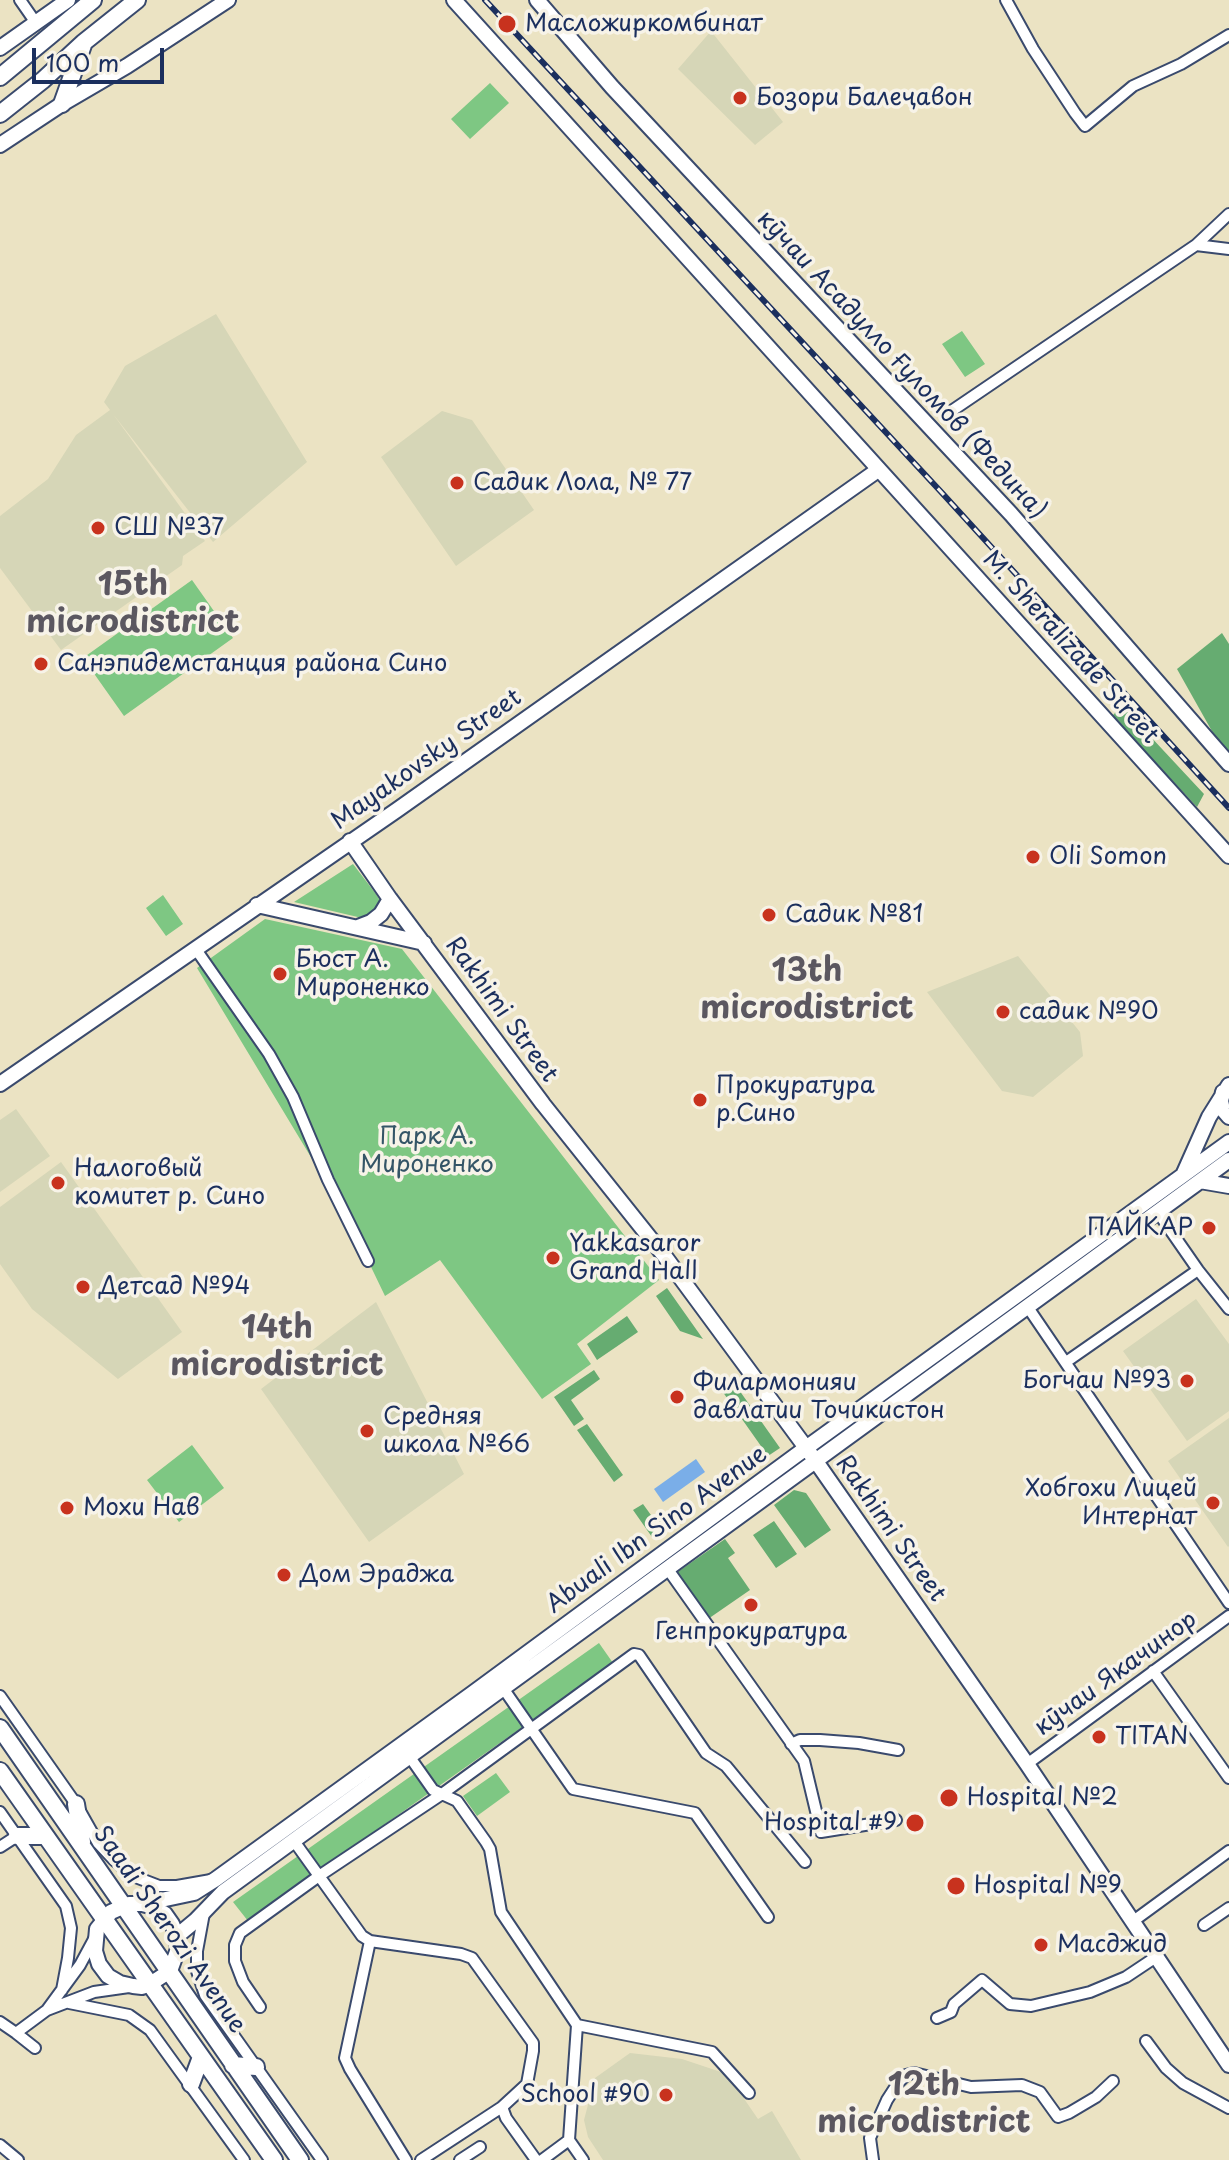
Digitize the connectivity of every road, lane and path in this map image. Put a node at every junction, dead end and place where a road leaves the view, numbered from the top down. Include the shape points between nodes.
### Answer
1 (20, 0) edge
2 (68, 0) edge
3 (93, 0) edge
4 (137, 0) edge
5 (228, 0) edge
6 (454, 0) edge
7 (537, 0) edge
8 (1006, 0) edge
9 (548, 6) edge
10 (36, 23) junction
11 (1229, 35) edge
12 (83, 43) junction
13 (0, 48) edge
14 (0, 77) edge
15 (62, 104) junction
16 (0, 114) edge
17 (0, 145) edge
18 (1229, 214) edge
19 (1196, 245) junction
20 (1229, 249) edge
21 (953, 410) dead end
22 (878, 470) junction
23 (1229, 764) edge
24 (350, 841) junction
25 (1229, 856) edge
26 (390, 899) junction
27 (257, 905) junction
28 (357, 927) junction
29 (424, 943) junction
30 (195, 948) junction
31 (10, 1083) edge
32 (1226, 1088) edge
33 (1229, 1117) edge
34 (1229, 1142) edge
35 (1229, 1160) edge
36 (1184, 1174) junction
37 (1200, 1181) junction
38 (1229, 1186) edge
39 (1157, 1211) junction
40 (368, 1261) dead end
41 (1198, 1270) junction
42 (1027, 1306) junction
43 (1229, 1309) edge
44 (1066, 1362) junction
45 (810, 1454) junction
46 (667, 1568) junction
47 (1229, 1603) edge
48 (1229, 1616) edge
49 (1153, 1671) junction
50 (503, 1688) junction
51 (0, 1696) edge
52 (0, 1728) edge
53 (531, 1729) junction
54 (791, 1744) junction
55 (405, 1750) junction
56 (898, 1750) dead end
57 (1027, 1764) junction
58 (0, 1771) edge
59 (1229, 1778) edge
60 (442, 1794) junction
61 (76, 1804) junction
62 (0, 1812) edge
63 (896, 1820) dead end
64 (17, 1836) junction
65 (44, 1836) junction
66 (294, 1841) junction
67 (0, 1847) edge
68 (83, 1848) junction
69 (1229, 1851) edge
70 (805, 1862) dead end
71 (319, 1876) junction
72 (217, 1879) junction
73 (142, 1904) junction
74 (123, 1905) junction
75 (1229, 1908) edge
76 (204, 1911) junction
77 (768, 1917) dead end
78 (104, 1919) junction
79 (1132, 1922) junction
80 (1204, 1925) dead end
81 (177, 1936) junction
82 (95, 1937) junction
83 (370, 1941) junction
84 (1156, 1957) junction
85 (170, 1971) junction
86 (150, 1984) junction
87 (133, 1986) junction
88 (62, 1990) junction
89 (69, 2003) junction
90 (260, 2007) dead end
91 (47, 2010) junction
92 (937, 2018) dead end
93 (0, 2022) edge
94 (577, 2025) junction
95 (16, 2033) junction
96 (1146, 2041) dead end
97 (35, 2048) dead end
98 (201, 2057) junction
99 (233, 2065) junction
100 (1229, 2065) edge
101 (256, 2067) junction
102 (1113, 2081) dead end
103 (191, 2084) junction
104 (749, 2093) dead end
105 (502, 2107) junction
106 (1229, 2108) edge
107 (569, 2140) junction
108 (0, 2145) edge
109 (480, 2147) dead end
110 (18, 2160) edge
111 (244, 2160) edge
112 (274, 2160) edge
113 (300, 2160) edge
114 (322, 2160) edge
115 (406, 2160) edge
116 (421, 2160) edge
117 (460, 2160) edge
118 (539, 2160) edge
119 (583, 2160) edge
120 (873, 2160) edge

1 - 10 street
2 - 10 street
3 - 14 main road
4 - 12 main road
5 - 15 street
6 - 22 street
7 - 9 street, кӯчаи Асадулло Ғуломов (Федина)
8 - 11 street via 1085,126 1133,86
9 - 23 street, кӯчаи Асадулло Ғуломов (Федина) via 612,87 1011,514
10 - 13 street
12 - 15 main road
12 - 16 main road
15 - 17 street
18 - 19 street, кӯчаи Асадулло Ғуломов (Федина)
19 - 20 street
19 - 21 street, кӯчаи Асадулло Ғуломов (Федина)
22 - 24 street, Mayakovsky Street
22 - 25 street, M. Sheralizade Street
24 - 26 street, Rakhimi Street
24 - 27 street, Mayakovsky Street
26 - 28 street via 381,914
26 - 29 street, Rakhimi Street
27 - 28 street
27 - 30 street, Mayakovsky Street
28 - 29 street
29 - 45 street, Rakhimi Street via 543,1104 709,1310
30 - 31 street, Mayakovsky Street
30 - 40 street via 293,1097
32 - 33 street via 1221,1101
32 - 36 street
34 - 36 street, Abuali Ibn Sino Avenue
35 - 37 street, Abuali Ibn Sino Avenue
36 - 45 street, Abuali Ibn Sino Avenue
37 - 38 street
37 - 39 street, Abuali Ibn Sino Avenue
39 - 41 street
39 - 42 street, Abuali Ibn Sino Avenue
41 - 43 street
41 - 44 street
42 - 44 street
42 - 45 street, Abuali Ibn Sino Avenue
44 - 47 street
45 - 46 street, Abuali Ibn Sino Avenue
45 - 55 street, Abuali Ibn Sino Avenue
45 - 57 street, Rakhimi Street
46 - 50 street, Abuali Ibn Sino Avenue
46 - 54 street
48 - 49 street, кӯчаи Якачинор
49 - 57 street, кӯчаи Якачинор
49 - 59 street
50 - 53 street
50 - 55 street, Abuali Ibn Sino Avenue
51 - 61 street
52 - 68 main road, Saadi Sherozi Avenue
53 - 60 street
53 - 70 street via 639,1655 706,1753 726,1766
53 - 77 street via 573,1789 695,1813
54 - 56 street via 820,1740
54 - 63 street via 804,1761 821,1832
55 - 60 street via 433,1790
55 - 66 street, Abuali Ibn Sino Avenue
55 - 72 street, Abuali Ibn Sino Avenue
57 - 79 street, Rakhimi Street
58 - 65 main road, Saadi Sherozi Avenue
60 - 71 street
60 - 94 street via 457,1801 486,1842 501,1912
61 - 68 main road
61 - 72 street via 98,1843 133,1876 159,1886
62 - 64 street
64 - 65 main road
64 - 67 street
64 - 88 street via 66,1906 71,1928
65 - 78 main road, Saadi Sherozi Avenue
66 - 71 street
66 - 76 street, Abuali Ibn Sino Avenue
68 - 74 main road, Saadi Sherozi Avenue
69 - 79 street
71 - 83 street
71 - 90 street via 240,1933 235,1961
72 - 73 street, Abuali Ibn Sino Avenue via 194,1893
73 - 74 street, Abuali Ibn Sino Avenue
73 - 81 street via 165,1914
74 - 78 street
74 - 85 main road, Saadi Sherozi Avenue
75 - 80 street
76 - 81 street, Abuali Ibn Sino Avenue
76 - 101 street via 197,1971 205,1995
78 - 82 street
78 - 86 main road, Saadi Sherozi Avenue
79 - 84 street, Rakhimi Street
81 - 85 street
82 - 87 street via 99,1964 108,1976
82 - 88 street
83 - 105 street via 472,1958 533,2043 527,2084
83 - 115 street via 345,2058
84 - 92 street via 1090,1992 1031,2006 1010,2004 982,1980 951,2012
84 - 100 street, Rakhimi Street
85 - 86 street
85 - 99 main road, Saadi Sherozi Avenue
86 - 87 street
86 - 98 main road, Saadi Sherozi Avenue
87 - 89 street via 94,1992
88 - 91 street
89 - 91 street
89 - 103 street via 129,2015 150,2030
91 - 95 street
93 - 95 street
94 - 104 street via 712,2052
94 - 107 street
95 - 97 street
96 - 106 street via 1183,2083
98 - 103 main road
98 - 112 main road, Saadi Sherozi Avenue
99 - 101 main road
99 - 113 main road, Saadi Sherozi Avenue
101 - 114 street
102 - 120 street via 1096,2097 1058,2117 1040,2092 1022,2085 971,2087 906,2075 887,2100 870,2138
103 - 111 street
105 - 116 street
105 - 118 street
107 - 118 street
107 - 119 street
108 - 110 street
109 - 117 street

